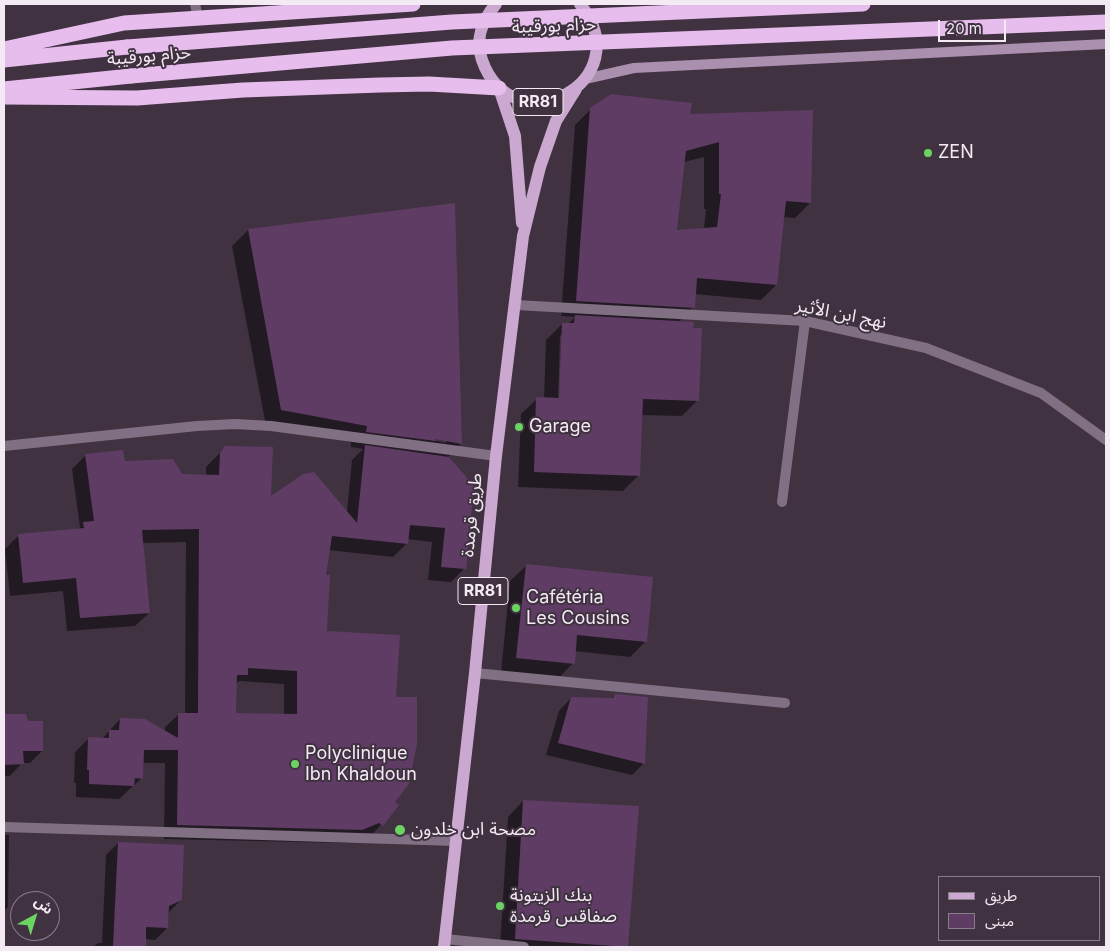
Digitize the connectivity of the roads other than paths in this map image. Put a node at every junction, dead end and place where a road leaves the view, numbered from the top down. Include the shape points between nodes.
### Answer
1 (413, 4) edge
2 (496, 4) edge
3 (580, 4) edge
4 (863, 4) edge
5 (196, 11) edge
6 (1106, 22) edge
7 (1106, 44) edge
8 (4, 50) edge
9 (4, 60) edge
10 (580, 84) junction
11 (499, 88) junction
12 (4, 89) edge
13 (4, 97) edge
14 (523, 236) junction
15 (516, 305) junction
16 (805, 320) junction
17 (1106, 440) edge
18 (4, 446) edge
19 (496, 456) junction
20 (782, 502) dead end
21 (475, 673) junction
22 (785, 703) dead end
23 (4, 827) edge
24 (456, 841) junction
25 (445, 943) edge
26 (524, 947) edge

1 - 5 highway
2 - 11 main road, RR81 via 487,14 480,33 480,53 486,72
3 - 10 main road, RR81 via 590,15 597,48 593,65
4 - 9 highway, حزام بورقيبة, bridge via 452,22 127,47
5 - 8 highway via 124,23
6 - 12 highway, حزام بورقيبة, bridge via 452,48
7 - 10 main road via 634,68
10 - 11 main road, RR81 via 562,97 546,102 529,102
10 - 14 main road, طريق قرمدة / RR81 via 556,121 540,167
11 - 13 highway via 419,84 243,90 137,98
11 - 14 main road, طريق قرمدة / RR81 via 515,136
14 - 15 main road, طريق قرمدة / RR81
15 - 16 street, نهج ابن الأثير
15 - 19 main road, طريق قرمدة / RR81
16 - 17 street, نهج ابن الأثير via 926,348 1041,393
16 - 20 street
18 - 19 street via 235,424
19 - 21 main road, طريق قرمدة / RR81
21 - 22 street
21 - 24 main road, طريق قرمدة / RR81
23 - 24 street
24 - 25 main road, طريق قرمدة / RR81
25 - 26 street

